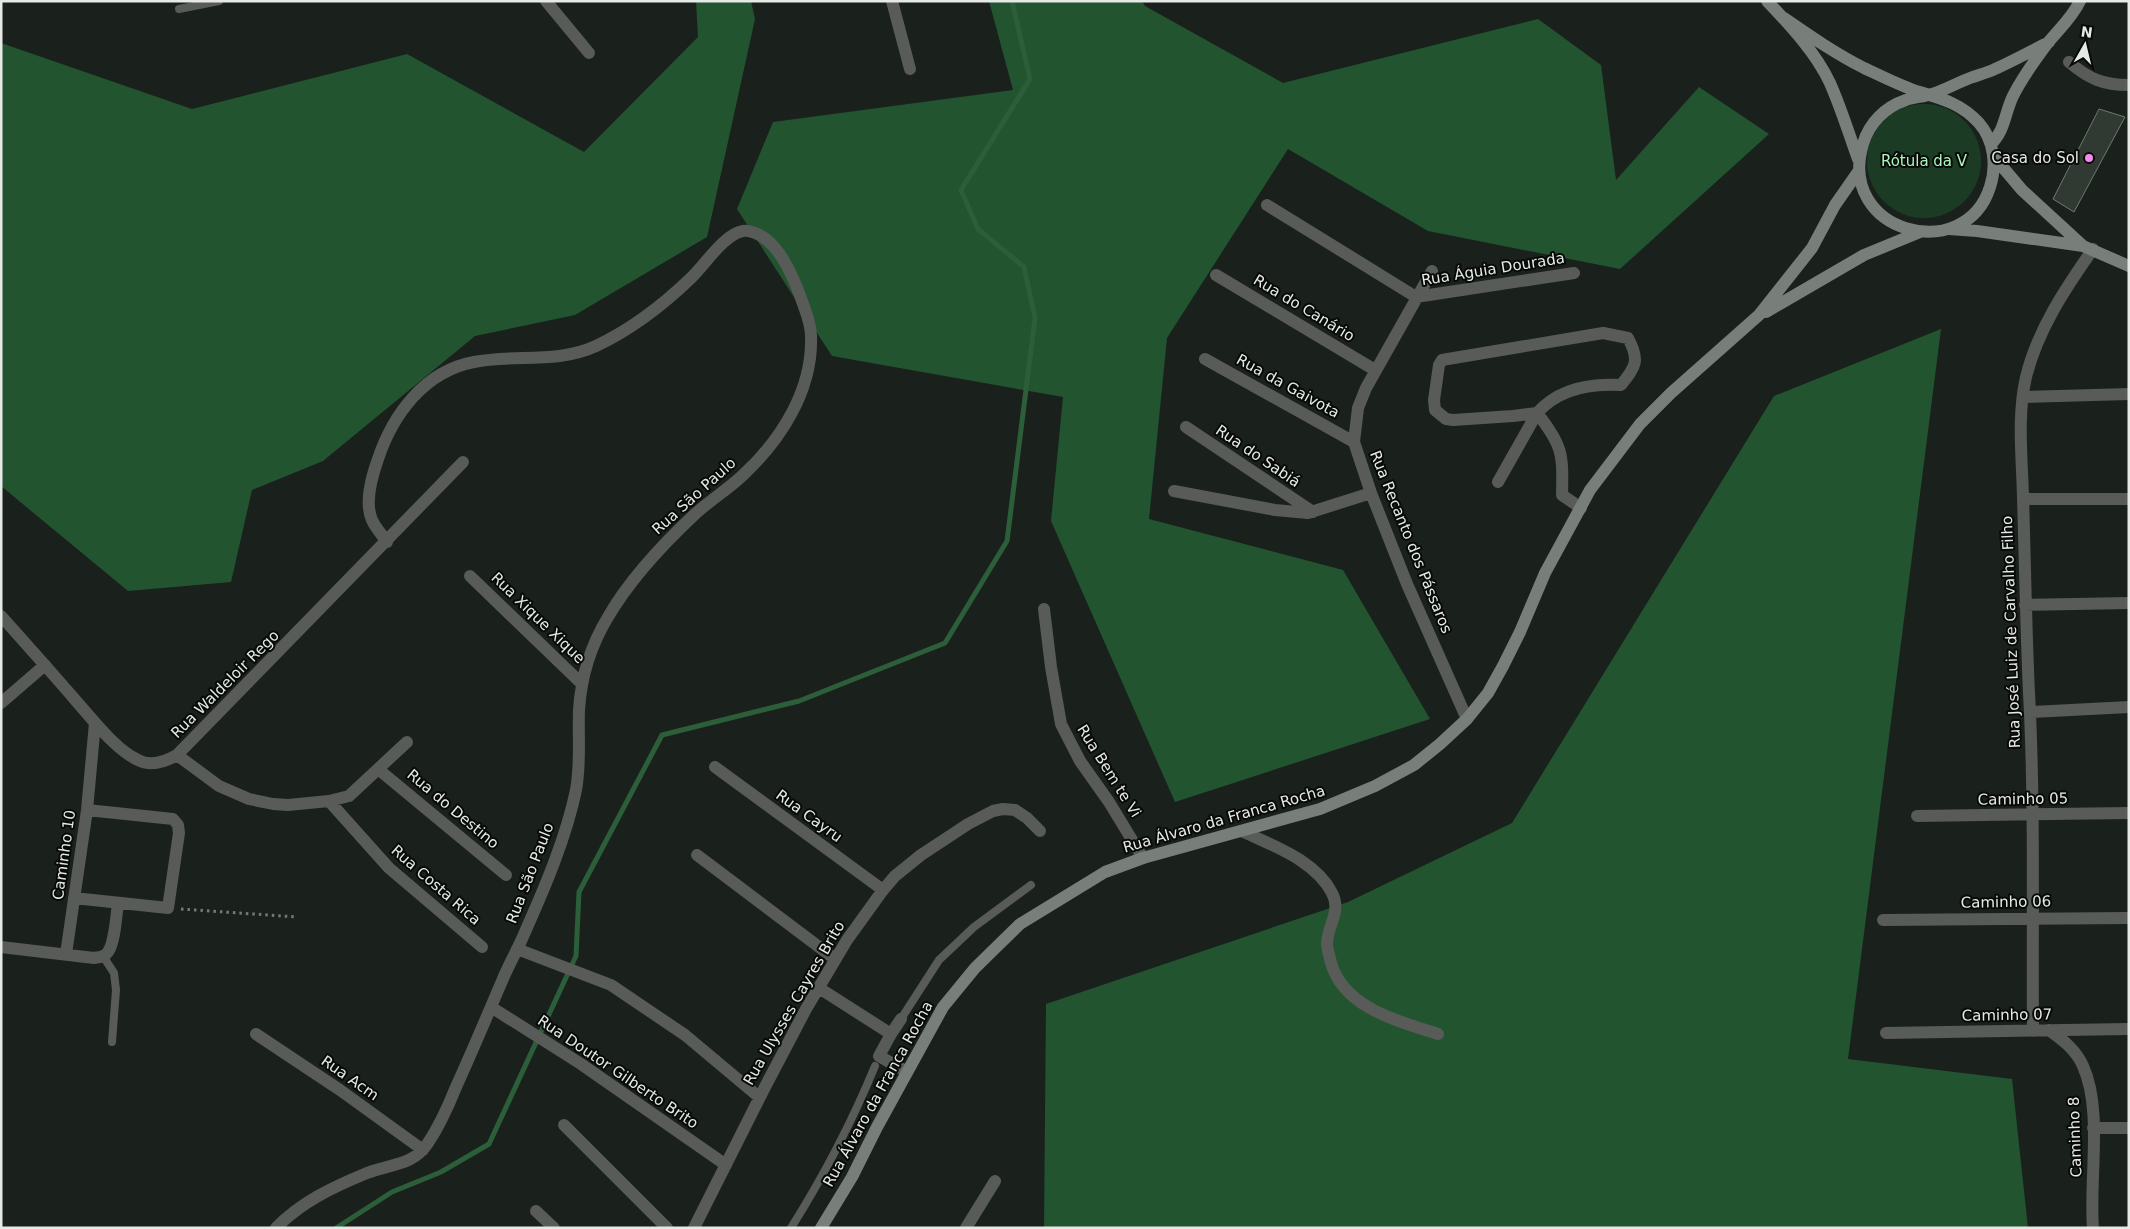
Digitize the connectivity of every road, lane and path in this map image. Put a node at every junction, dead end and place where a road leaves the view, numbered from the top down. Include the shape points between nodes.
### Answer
1 (219, 1) edge
2 (892, 1) edge
3 (1767, 1) edge
4 (2080, 1) edge
5 (552, 4) edge
6 (180, 9) dead end
7 (1784, 18) junction
8 (2049, 42) junction
9 (589, 53) dead end
10 (2070, 62) dead end
11 (910, 68) dead end
12 (2129, 85) edge
13 (1931, 94) junction
14 (1991, 144) junction
15 (1994, 157) junction
16 (1858, 159) junction
17 (1858, 172) junction
18 (1267, 205) dead end
19 (1947, 229) junction
20 (1920, 232) junction
21 (2088, 248) junction
22 (2129, 266) edge
23 (1432, 271) dead end
24 (1574, 273) dead end
25 (1216, 274) dead end
26 (1416, 298) junction
27 (1760, 315) junction
28 (1205, 359) dead end
29 (1375, 370) junction
30 (2129, 394) edge
31 (2023, 397) junction
32 (1537, 413) junction
33 (1186, 427) dead end
34 (1354, 442) junction
35 (463, 462) dead end
36 (1498, 482) dead end
37 (1174, 491) dead end
38 (1371, 493) junction
39 (2023, 499) junction
40 (2129, 499) edge
41 (1581, 508) junction
42 (1313, 512) junction
43 (387, 542) junction
44 (470, 576) dead end
45 (2129, 603) edge
46 (2025, 605) junction
47 (1044, 609) dead end
48 (1, 616) edge
49 (45, 665) junction
50 (582, 684) junction
51 (1, 703) edge
52 (2129, 707) edge
53 (2030, 712) junction
54 (1466, 719) junction
55 (95, 723) junction
56 (407, 742) dead end
57 (178, 755) junction
58 (715, 768) dead end
59 (378, 769) junction
60 (329, 801) junction
61 (87, 810) junction
62 (2129, 813) edge
63 (2031, 815) junction
64 (1917, 816) dead end
65 (1040, 831) dead end
66 (1242, 831) junction
67 (697, 855) dead end
68 (1143, 858) junction
69 (506, 875) dead end
70 (1031, 885) dead end
71 (883, 890) junction
72 (74, 898) junction
73 (118, 904) junction
74 (168, 908) junction
75 (297, 917) dead end
76 (2032, 918) junction
77 (2129, 918) edge
78 (1883, 920) dead end
79 (1, 946) edge
80 (482, 947) dead end
81 (517, 949) junction
82 (66, 954) junction
83 (103, 956) junction
84 (835, 959) junction
85 (819, 988) junction
86 (491, 1007) junction
87 (901, 1019) joint
88 (2129, 1029) edge
89 (2049, 1030) junction
90 (2033, 1031) junction
91 (1886, 1033) dead end
92 (256, 1034) dead end
93 (891, 1034) junction
94 (1438, 1034) dead end
95 (112, 1042) dead end
96 (877, 1061) junction
97 (907, 1072) junction
98 (760, 1098) junction
99 (564, 1125) dead end
100 (2093, 1128) junction
101 (2129, 1128) edge
102 (423, 1150) junction
103 (726, 1165) junction
104 (995, 1181) dead end
105 (536, 1211) dead end
106 (276, 1228) edge
107 (554, 1228) edge
108 (667, 1228) edge
109 (694, 1228) edge
110 (791, 1228) edge
111 (821, 1228) edge
112 (966, 1228) edge
113 (2093, 1228) edge

1 - 6 lane
2 - 11 street
3 - 7 main road
4 - 8 main road via 2064,27
5 - 9 street
7 - 13 main road via 1865,68 1916,91
7 - 16 main road via 1830,82
8 - 13 main road via 1995,69
8 - 14 main road via 2013,96 2000,133
10 - 12 street via 2105,84
13 - 14 main road via 1964,108 1980,124
13 - 16 main road via 1905,100 1882,113 1866,134
14 - 15 main road
15 - 19 main road via 1988,194 1964,221
15 - 21 main road via 2022,190
16 - 17 main road
17 - 20 main road via 1865,194 1878,213 1898,226
17 - 27 main road, Rua Álvaro da Franca Rocha via 1835,205 1812,248
18 - 26 street
19 - 20 main road
19 - 21 main road
20 - 27 main road, Rua Álvaro da Franca Rocha via 1864,254
21 - 22 main road
21 - 31 street, Rua José Luiz de Carvalho Filho via 2042,332 2028,370
23 - 26 street, Rua Recanto dos Pássaros
24 - 26 street, Rua Águia Dourada
25 - 29 street, Rua do Canário
26 - 29 street, Rua Recanto dos Pássaros
27 - 41 main road, Rua Álvaro da Franca Rocha via 1640,424 1590,490
28 - 34 street, Rua da Gaivota
29 - 34 street, Rua Recanto dos Pássaros via 1358,408
30 - 31 street
31 - 39 street, Rua José Luiz de Carvalho Filho
32 - 32 street via 1552,399 1570,390 1621,385 1635,365 1635,350 1628,338 1603,333 1442,360 1439,365 1435,410 1446,419
32 - 36 street
32 - 41 street via 1554,435 1563,461 1562,496
33 - 42 street, Rua do Sabiá
34 - 38 street, Rua Recanto dos Pássaros
35 - 43 street, Rua Waldeloir Rego
37 - 42 street via 1281,511
38 - 42 street
38 - 54 street, Rua Recanto dos Pássaros
39 - 40 street
39 - 46 street, Rua José Luiz de Carvalho Filho
41 - 54 main road, Rua Álvaro da Franca Rocha via 1546,573 1504,666 1488,693
43 - 50 street, Rua São Paulo via 371,519 370,488 389,432 399,414 428,382 442,373 473,362 544,359 594,347 651,311 693,277 732,236 744,231 758,234 770,242 798,288 811,333 802,392 793,413 744,474 696,512 656,552 622,595 596,640
43 - 57 street, Rua Waldeloir Rego
44 - 50 street, Rua Xique Xique
45 - 46 street
46 - 53 street, Rua José Luiz de Carvalho Filho
47 - 68 street, Rua Bem te Vi via 1061,724 1080,761
48 - 49 street, Rua Waldeloir Rego
49 - 51 street
49 - 55 street, Rua Waldeloir Rego
50 - 81 street, Rua São Paulo via 576,790 549,872
52 - 53 street
53 - 63 street, Rua José Luiz de Carvalho Filho
54 - 66 main road, Rua Álvaro da Franca Rocha via 1414,765 1375,786 1320,809
55 - 57 street, Rua Waldeloir Rego via 127,754 138,760 150,764
55 - 61 street, Caminho 10
56 - 59 street
57 - 60 street via 219,786 249,799 288,805
58 - 71 street, Rua Cayru
59 - 60 street via 350,796
59 - 69 street, Rua do Destino
60 - 80 street, Rua Costa Rica via 389,868
61 - 72 street, Caminho 10
61 - 74 street via 177,821 179,828
62 - 63 street, Caminho 05
63 - 64 street, Caminho 05
63 - 76 street, Rua José Luiz de Carvalho Filho
65 - 71 street, Rua Ulysses Cayres Brito via 1015,810 993,811 928,850
66 - 68 main road, Rua Álvaro da Franca Rocha
66 - 94 street via 1296,857 1322,878 1332,893 1337,907 1327,945 1334,971 1345,989 1377,1012
67 - 84 street
68 - 97 main road, Rua Álvaro da Franca Rocha via 1104,872 1020,924 975,968 943,1007
70 - 87 lane via 974,927 939,960
71 - 84 street, Rua Ulysses Cayres Brito
72 - 73 street
72 - 82 street, Caminho 10
73 - 74 street
73 - 83 street via 112,944
74 - 75 path
76 - 77 street, Caminho 06
76 - 78 street, Caminho 06
76 - 90 street, Rua José Luiz de Carvalho Filho
79 - 82 street
81 - 86 street, Rua São Paulo
81 - 98 street via 611,985 685,1035
82 - 83 street
83 - 95 lane via 114,974 116,990
84 - 85 street, Rua Ulysses Cayres Brito
85 - 93 street
85 - 98 street, Rua Ulysses Cayres Brito
86 - 102 street, Rua São Paulo via 446,1113
86 - 103 street, Rua Doutor Gilberto Brito via 581,1064
87 - 93 street
88 - 89 street, Caminho 07
89 - 90 street, Caminho 07
89 - 100 street, Caminho 8 via 2064,1040 2083,1066 2092,1102
90 - 91 street, Caminho 07
92 - 102 street, Rua Acm
93 - 96 street
96 - 97 street
96 - 110 lane via 811,1196
97 - 111 main road, Rua Álvaro da Franca Rocha via 852,1177
98 - 103 street, Rua Ulysses Cayres Brito
99 - 108 street
100 - 101 street
100 - 113 street, Caminho 8
102 - 106 street, Rua São Paulo via 404,1164 380,1168 305,1202
103 - 109 street, Rua Ulysses Cayres Brito
104 - 112 street
105 - 107 street

